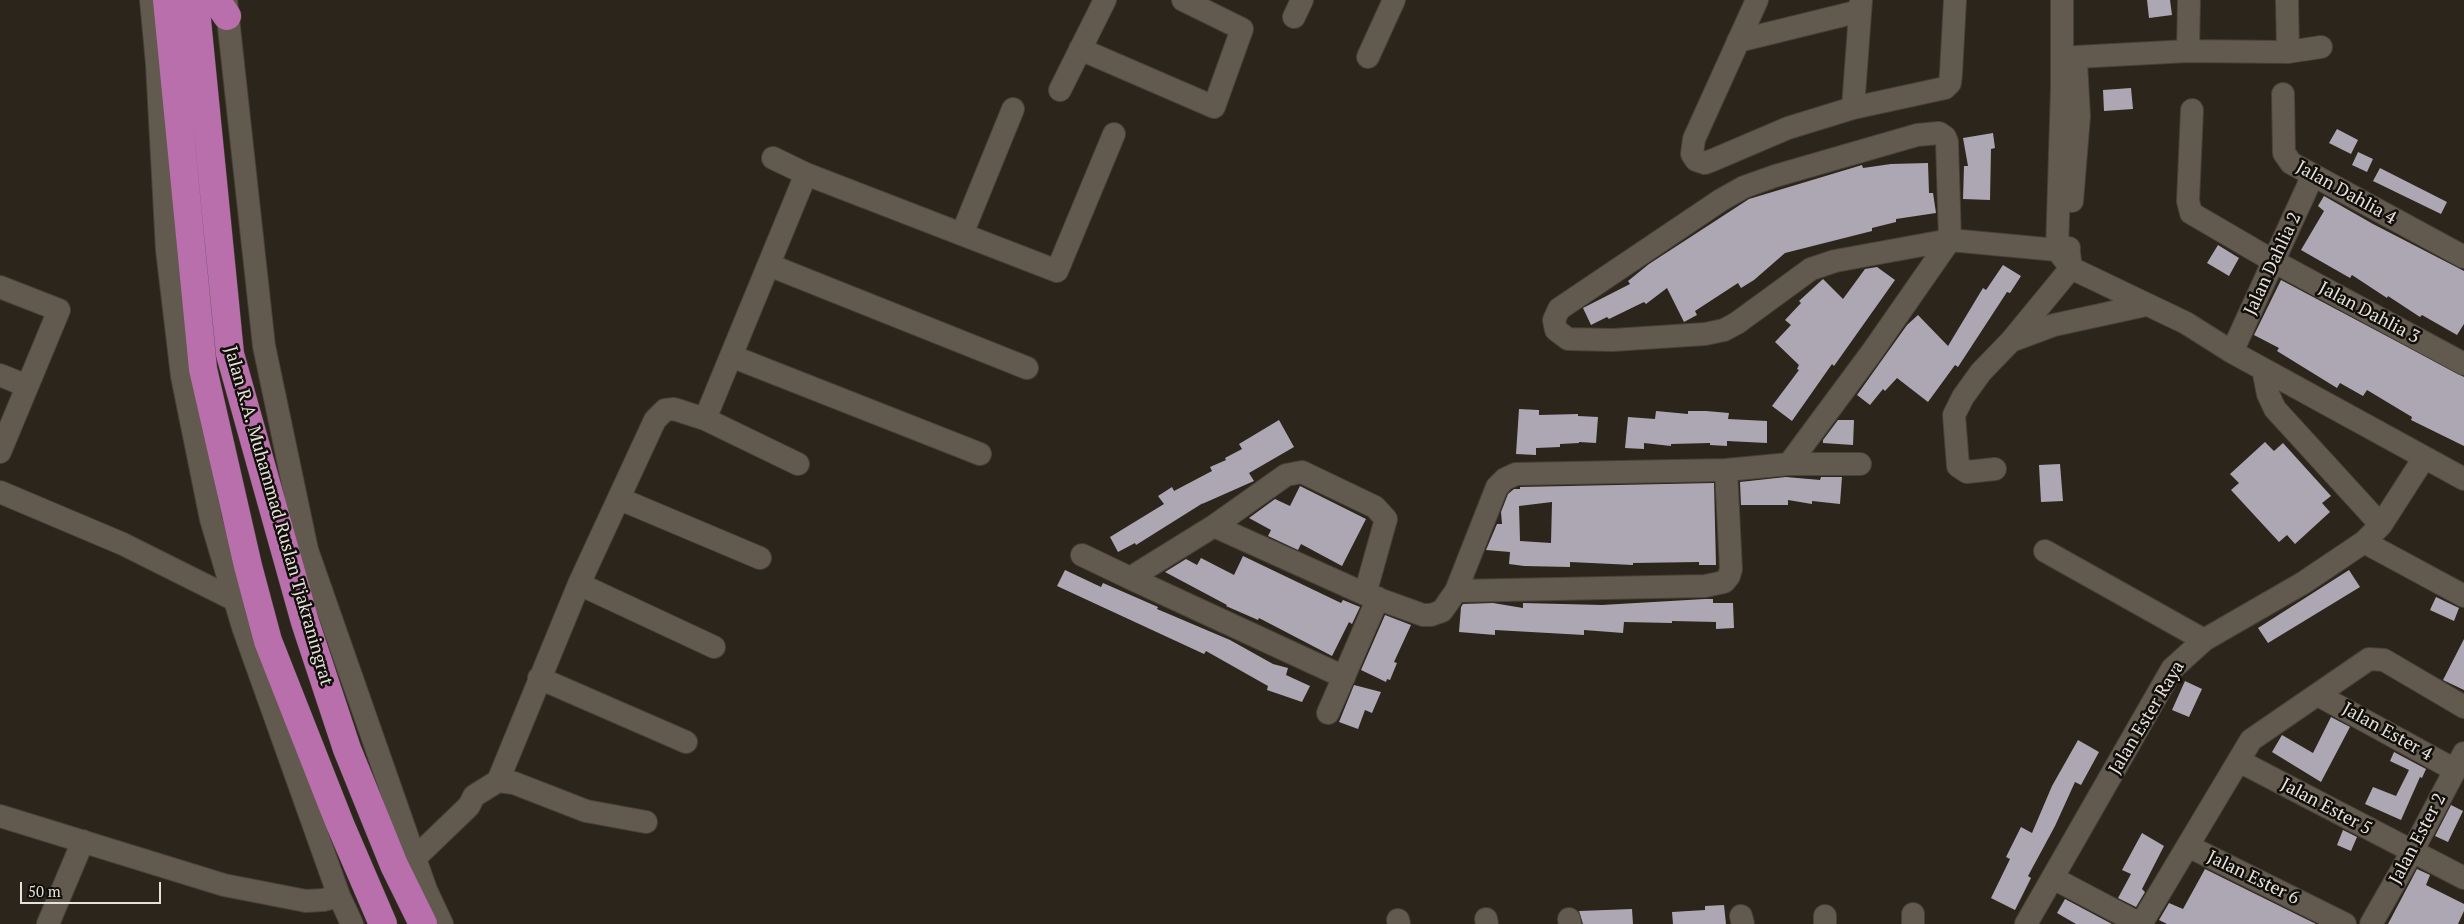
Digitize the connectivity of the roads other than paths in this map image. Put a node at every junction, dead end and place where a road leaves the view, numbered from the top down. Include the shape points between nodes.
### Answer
1 (195, 0) edge
2 (1104, 0) edge
3 (1182, 0) edge
4 (1394, 0) edge
5 (1757, 0) edge
6 (1954, 0) edge
7 (2062, 0) edge
8 (2077, 0) edge
9 (2189, 0) edge
10 (2287, 0) edge
11 (162, 1) edge
12 (223, 5) edge
13 (1860, 6) edge
14 (1213, 7) edge
15 (1738, 41) junction
16 (2321, 47) dead end
17 (1080, 49) junction
18 (2188, 51) junction
19 (2288, 52) junction
20 (1368, 57) dead end
21 (2076, 58) junction
22 (157, 64) joint
23 (1060, 90) dead end
24 (2284, 94) dead end
25 (1853, 108) junction
26 (1013, 109) dead end
27 (2192, 110) dead end
28 (2070, 116) junction
29 (1114, 134) dead end
30 (773, 158) dead end
31 (806, 174) junction
32 (2313, 176) junction
33 (962, 234) junction
34 (1950, 240) junction
35 (2066, 255) junction
36 (2464, 257) edge
37 (2275, 262) junction
38 (769, 265) junction
39 (0, 287) edge
40 (2146, 305) junction
41 (2010, 341) junction
42 (2232, 352) junction
43 (731, 356) junction
44 (2464, 364) edge
45 (1027, 368) dead end
46 (2263, 370) junction
47 (0, 375) edge
48 (27, 386) junction
49 (705, 419) junction
50 (0, 452) edge
51 (980, 454) dead end
52 (2424, 458) junction
53 (798, 464) dead end
54 (1789, 464) junction
55 (1860, 464) dead end
56 (1995, 469) dead end
57 (1726, 470) junction
58 (2464, 479) edge
59 (0, 492) edge
60 (620, 498) junction
61 (2381, 524) junction
62 (1214, 526) junction
63 (2364, 542) junction
64 (2045, 551) dead end
65 (1082, 555) dead end
66 (760, 558) dead end
67 (1130, 578) junction
68 (579, 584) junction
69 (1456, 591) junction
70 (1371, 596) junction
71 (2464, 596) edge
72 (235, 600) junction
73 (2204, 640) junction
74 (714, 647) dead end
75 (1344, 677) junction
76 (539, 678) junction
77 (2318, 695) junction
78 (2464, 707) edge
79 (1328, 713) dead end
80 (686, 742) dead end
81 (2239, 760) junction
82 (2459, 761) edge
83 (498, 780) junction
84 (0, 816) edge
85 (646, 822) dead end
86 (83, 841) junction
87 (2188, 846) junction
88 (2412, 852) junction
89 (415, 858) junction
90 (2053, 878) junction
91 (2464, 878) edge
92 (339, 896) junction
93 (48, 924) edge
94 (352, 924) edge
95 (383, 924) edge
96 (423, 924) edge
97 (442, 924) edge
98 (2026, 924) edge
99 (2141, 924) edge
100 (2345, 924) edge
101 (2371, 924) edge

1 - 96 highway, Jalan R.A. Muhammad Ruslan Tjakraningrat via 230,354 305,622 344,740 394,865
2 - 17 street
3 - 14 street
4 - 20 street
5 - 15 street
6 - 25 street via 1950,83 1945,88
7 - 28 street
8 - 21 street
9 - 18 street
10 - 19 street
11 - 22 highway
11 - 95 highway, Jalan R.A. Muhammad Ruslan Tjakraningrat via 203,369 248,566 268,641 336,815
12 - 89 street, Jalan R.A. Muhammad Ruslan Tjakraningrat via 264,346 307,550
13 - 15 street
13 - 25 street
14 - 17 street via 1242,29 1214,107
15 - 25 street via 1694,139 1692,154 1696,160 1704,163 1788,128
16 - 19 street
17 - 23 street
18 - 19 street
18 - 21 street
21 - 28 street
22 - 72 street via 167,250 182,376 211,519
24 - 32 street, Jalan Dahlia 4 via 2284,153 2292,163
26 - 33 street
27 - 37 street, Jalan Dahlia 3 via 2188,201 2191,213
28 - 35 street
29 - 33 street via 1057,271
30 - 31 street
31 - 33 street
31 - 38 street
32 - 36 street, Jalan Dahlia 4
32 - 37 street, Jalan Dahlia 2
34 - 34 street via 1820,266 1724,330 1613,340 1568,339 1556,330 1554,320 1559,309 1744,187 1917,135 1939,133 1947,142
34 - 35 street
34 - 54 street
35 - 40 street
35 - 41 street
37 - 42 street, Jalan Dahlia 2
37 - 44 street, Jalan Dahlia 3
38 - 43 street
38 - 45 street
39 - 48 street via 59,310
40 - 41 street via 2054,325
40 - 42 street via 2186,323
41 - 56 street via 1981,372 1954,416 1959,468 1967,472
42 - 46 street
43 - 49 street
43 - 51 street
46 - 52 street
46 - 61 street via 2268,394 2276,408
47 - 48 street
48 - 50 street
49 - 53 street
49 - 60 street via 674,409 665,410 655,420
52 - 58 street
52 - 61 street, Jalan Ester Raya
54 - 55 street
54 - 57 street
57 - 69 street via 1516,474 1501,483 1492,496
57 - 69 street via 1731,569 1724,582 1705,586
59 - 72 street via 123,544
60 - 66 street
60 - 68 street
61 - 63 street, Jalan Ester Raya
62 - 67 street
62 - 70 street
62 - 70 street via 1286,475 1302,472 1375,507 1386,519
63 - 71 street
63 - 73 street, Jalan Ester Raya via 2304,583
64 - 73 street
65 - 67 street
67 - 75 street
68 - 74 street
68 - 76 street
69 - 70 street via 1442,611 1431,615
70 - 75 street
72 - 92 street
73 - 90 street, Jalan Ester Raya via 2172,670
75 - 79 street
76 - 80 street
76 - 83 street
77 - 78 street via 2369,659 2377,658
77 - 81 street via 2255,736
77 - 82 street, Jalan Ester 4
81 - 87 street
81 - 88 street, Jalan Ester 5
82 - 88 street, Jalan Ester 2
83 - 85 street via 586,811
83 - 89 street via 474,796 468,806
84 - 86 street
86 - 92 street via 252,892 306,901
86 - 93 street
87 - 99 street
87 - 100 street, Jalan Ester 6
88 - 91 street, Jalan Ester 5
88 - 101 street, Jalan Ester 2
89 - 97 street, Jalan R.A. Muhammad Ruslan Tjakraningrat
90 - 98 street, Jalan Ester Raya
90 - 99 street
92 - 94 street

